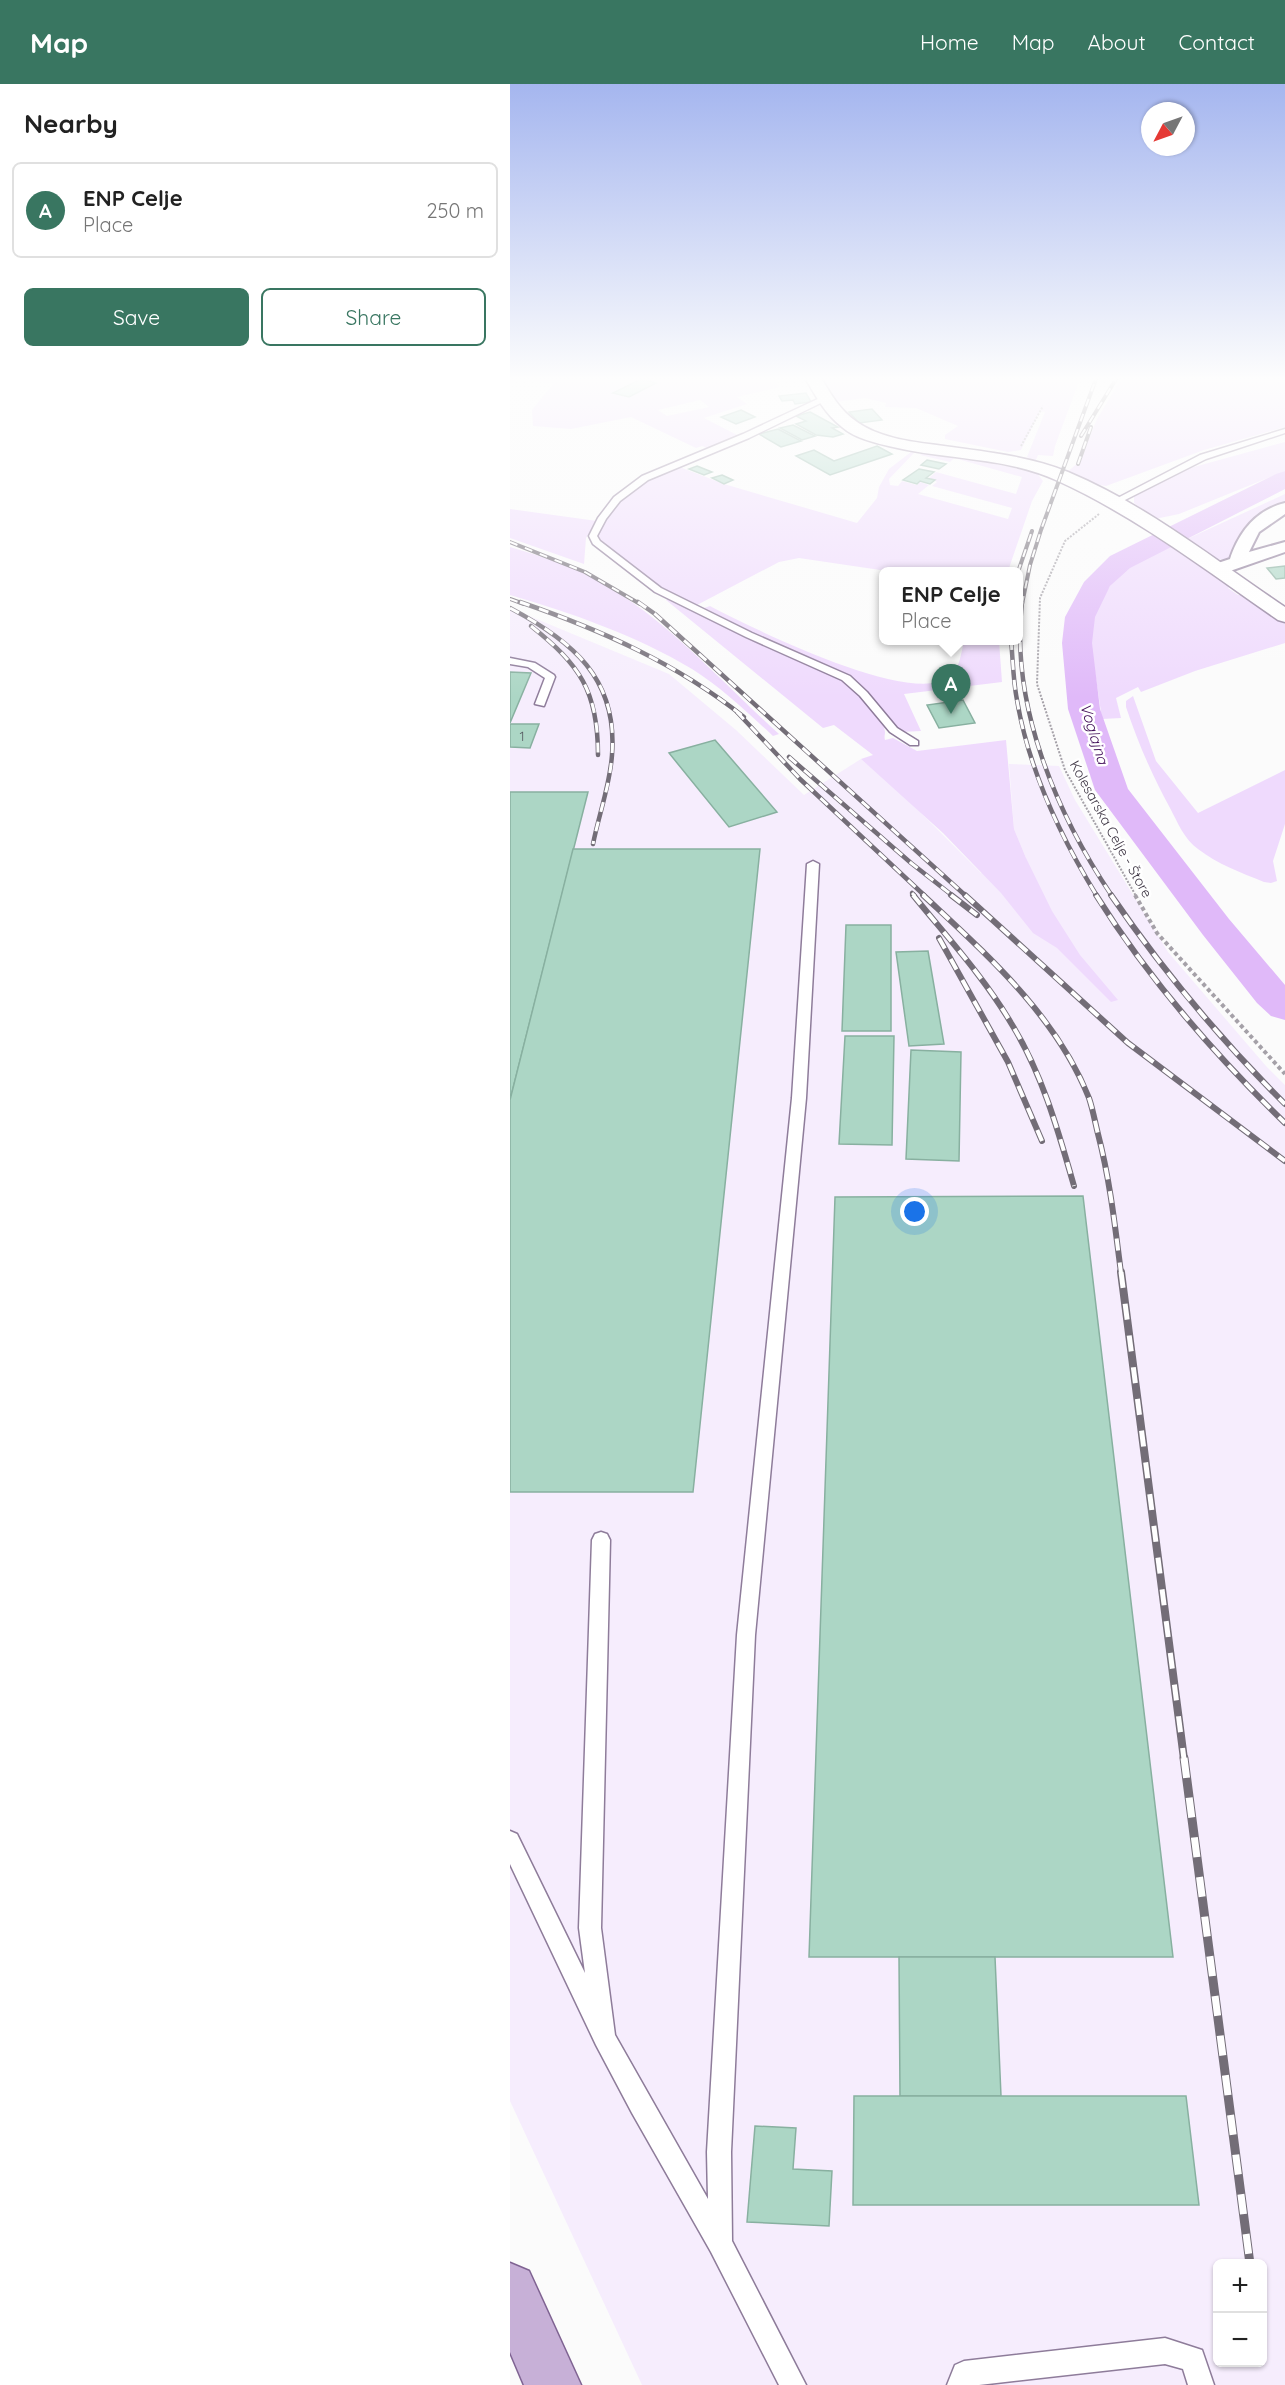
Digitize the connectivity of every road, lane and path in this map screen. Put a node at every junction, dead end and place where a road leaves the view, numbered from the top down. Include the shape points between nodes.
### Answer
1 (638, 483) edge
2 (1076, 483) edge
3 (1151, 483) edge
4 (1114, 502) junction
5 (1285, 508) edge
6 (1285, 547) edge
7 (1238, 562) junction
8 (1216, 570) junction
9 (1285, 616) edge
10 (510, 661) edge
11 (540, 704) dead end
12 (914, 743) dead end
13 (813, 864) dead end
14 (1285, 1074) edge
15 (601, 1540) dead end
16 (510, 1841) edge
17 (604, 2037) junction
18 (720, 2243) junction
19 (510, 2290) edge
20 (553, 2385) edge
21 (793, 2385) edge
22 (960, 2385) edge
23 (1201, 2385) edge

1 - 12 lane via 617,499 602,518 593,536 596,542 658,590 846,678 860,687 898,737
2 - 4 street
3 - 4 lane
4 - 8 street
4 - 14 path, Kolesarska Celje - Štore via 1065,541 1040,598 1037,684 1065,770 1157,933
5 - 7 street via 1254,526 1245,537
6 - 7 street
7 - 8 street
8 - 9 street
10 - 11 lane via 541,668 550,676
13 - 18 lane via 799,1098 746,1635 719,2152
15 - 17 lane via 590,1928
16 - 17 lane
17 - 18 lane
18 - 21 lane
19 - 20 main road
22 - 23 lane via 964,2374 1165,2351 1193,2359

